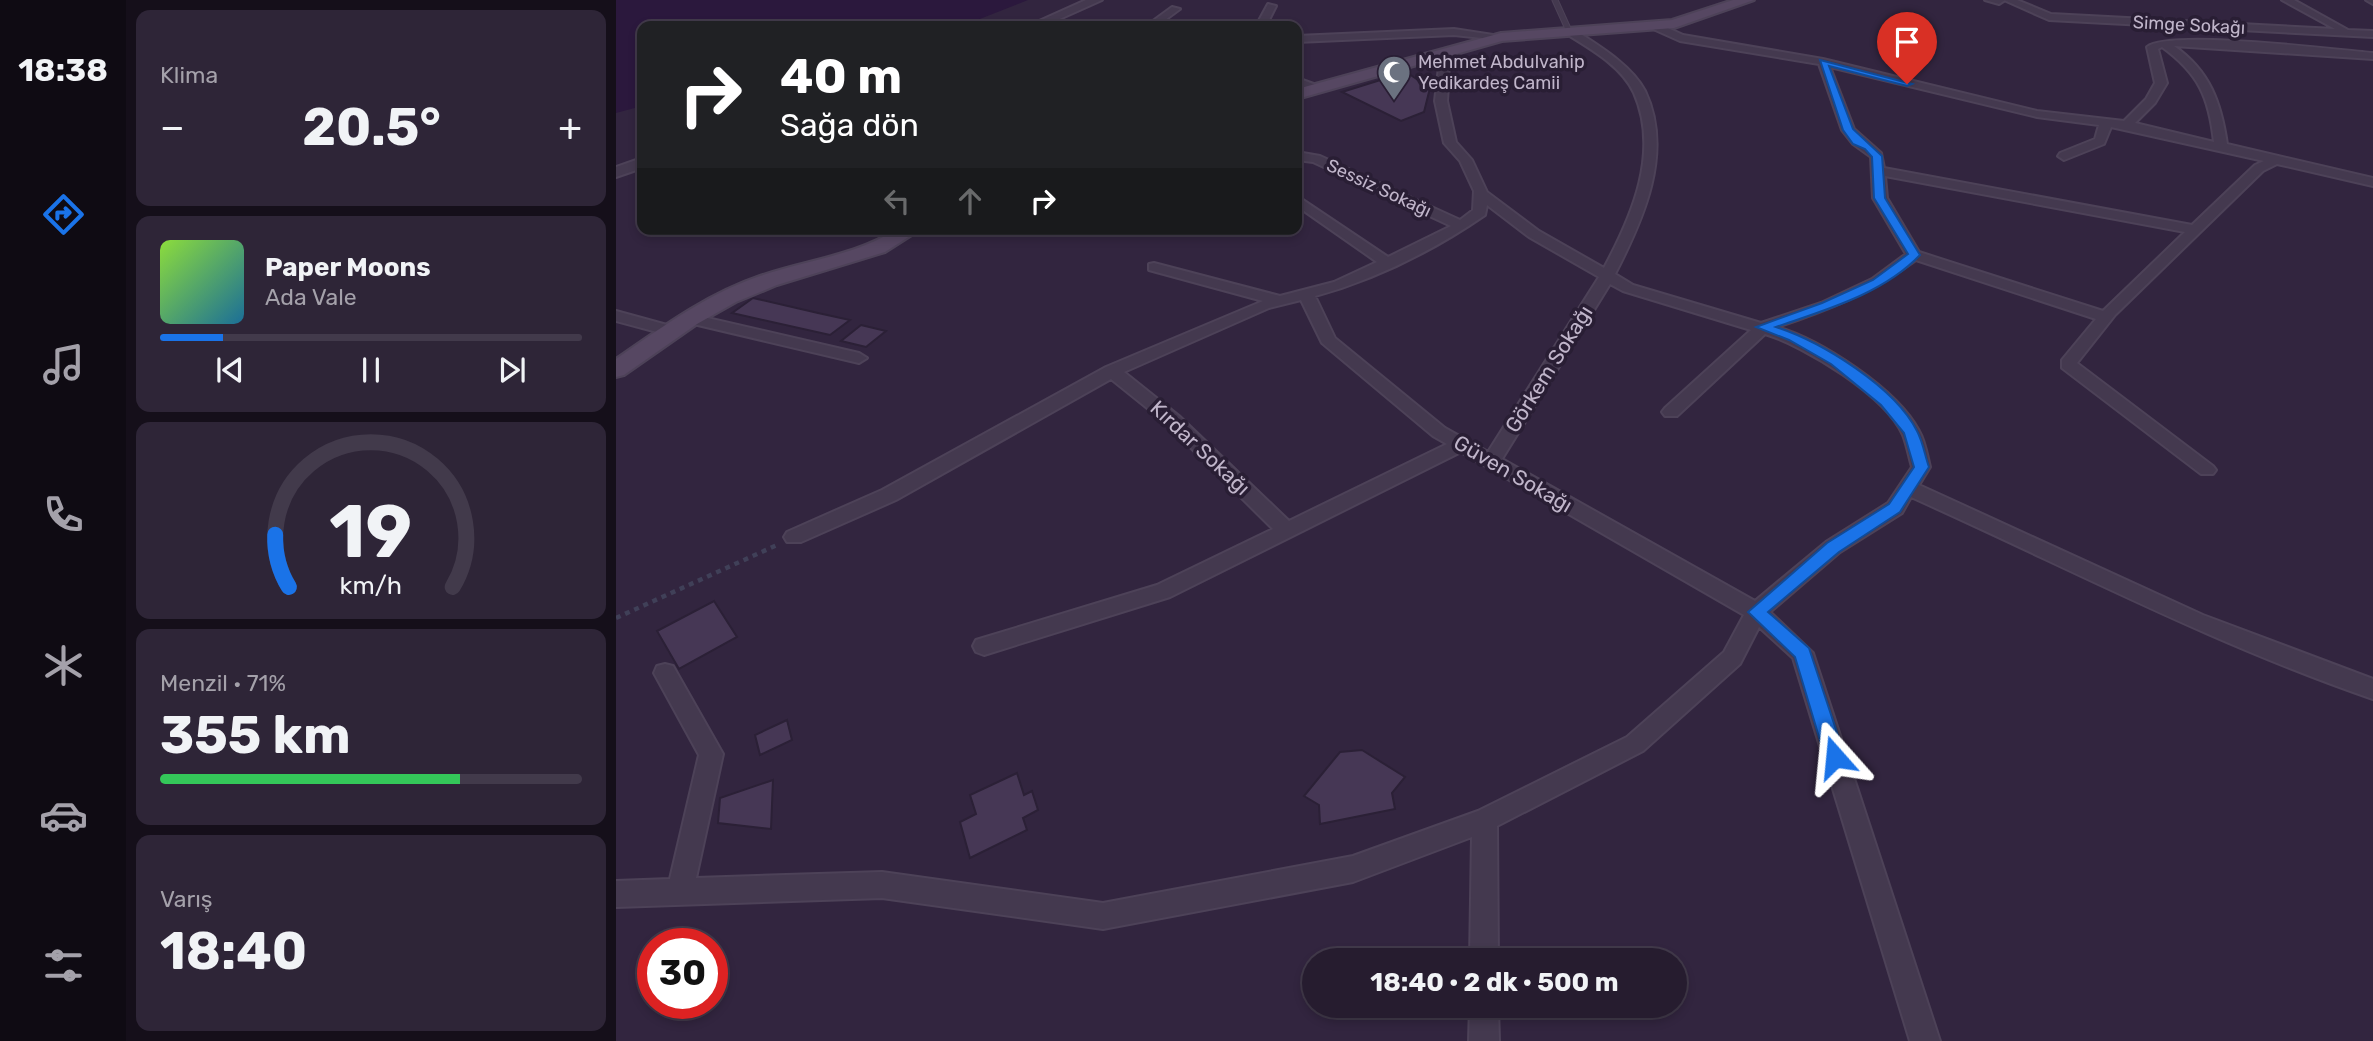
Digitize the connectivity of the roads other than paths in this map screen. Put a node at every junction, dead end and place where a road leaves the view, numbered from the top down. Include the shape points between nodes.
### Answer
1 (1096, 0) edge
2 (1555, 0) edge
3 (1746, 0) edge
4 (1991, 0) edge
5 (1999, 0) edge
6 (2009, 0) edge
7 (2287, 0) edge
8 (1271, 6) dead end
9 (1175, 9) dead end
10 (1046, 21) edge
11 (1158, 21) edge
12 (1264, 21) edge
13 (1655, 26) junction
14 (1569, 31) junction
15 (2350, 33) junction
16 (2373, 34) edge
17 (1501, 37) junction
18 (1302, 38) edge
19 (2164, 43) junction
20 (1445, 52) junction
21 (2367, 59) edge
22 (1824, 62) junction
23 (1302, 83) edge
24 (1315, 88) junction
25 (1302, 92) edge
26 (2106, 123) junction
27 (2127, 125) junction
28 (2221, 145) junction
29 (2064, 156) dead end
30 (1302, 157) edge
31 (2277, 159) junction
32 (637, 165) edge
33 (1878, 171) junction
34 (616, 172) edge
35 (2373, 182) edge
36 (1480, 193) junction
37 (1302, 204) edge
38 (1460, 225) junction
39 (2195, 230) junction
40 (903, 235) edge
41 (1914, 255) junction
42 (1387, 263) junction
43 (1154, 267) dead end
44 (1607, 276) junction
45 (1306, 294) junction
46 (1279, 301) junction
47 (616, 316) edge
48 (2106, 317) junction
49 (681, 325) junction
50 (1763, 327) junction
51 (859, 358) dead end
52 (616, 370) edge
53 (1112, 371) junction
54 (1671, 412) dead end
55 (1460, 445) junction
56 (1491, 462) junction
57 (2207, 470) dead end
58 (1908, 488) junction
59 (1285, 529) junction
60 (794, 537) road end
61 (1756, 612) junction
62 (984, 646) dead end
63 (665, 673) dead end
64 (2373, 689) edge
65 (1485, 820) junction
66 (680, 892) junction
67 (616, 894) edge
68 (1484, 948) edge
69 (1484, 1018) edge
70 (1484, 1041) edge
71 (1925, 1041) edge

1 - 10 street
2 - 14 lane
3 - 13 main road
4 - 5 street
6 - 15 street, Simge Sokağı via 2049,17
7 - 15 street
8 - 12 street
9 - 11 street
13 - 14 main road
13 - 22 street via 1680,38
14 - 17 main road
14 - 44 street via 1625,73 1646,109 1650,172
15 - 16 street, Simge Sokağı
17 - 18 street via 1454,32 1335,32
17 - 20 main road
19 - 21 street
19 - 27 street via 2152,47 2161,83 2151,102
19 - 28 street via 2191,63 2216,108
20 - 24 main road
20 - 36 street via 1441,102 1450,144 1466,160
22 - 26 street via 2038,114
22 - 33 street via 1848,130 1877,156
23 - 24 street
24 - 25 main road
26 - 27 street
26 - 29 street via 2100,141
27 - 28 street
28 - 31 street
30 - 38 street, Sessiz Sokağı via 1316,159
31 - 35 street
31 - 39 street via 2259,168
32 - 34 street
33 - 39 street
33 - 41 street via 1880,198
36 - 38 street via 1480,212
36 - 44 street via 1534,234
37 - 42 street
38 - 42 street
39 - 48 street
40 - 49 main road via 865,253 732,295
41 - 48 street
41 - 50 street via 1877,282 1826,306
42 - 45 street
43 - 46 street
44 - 50 street via 1628,288
44 - 56 street, Görkem Sokağı
45 - 46 street
45 - 55 street, Güven Sokağı via 1328,340
46 - 53 street via 1224,320
47 - 49 street
48 - 57 street via 2068,365
49 - 51 street
49 - 52 main road
50 - 54 street
50 - 58 street via 1793,337 1836,361 1886,402 1911,432 1922,467
53 - 59 street, Kırdar Sokağı via 1173,420
53 - 60 street via 889,495
55 - 56 street, Güven Sokağı
55 - 59 street
56 - 61 street, Güven Sokağı
58 - 61 street via 1895,508 1833,547
58 - 64 street via 2159,604
59 - 62 street via 1163,591
61 - 65 street via 1732,658 1635,744
61 - 71 street, Güven Sokağı via 1802,653
63 - 66 street via 711,754
65 - 66 street via 1353,869 1103,916 882,885
65 - 68 street
66 - 67 street
69 - 70 street

